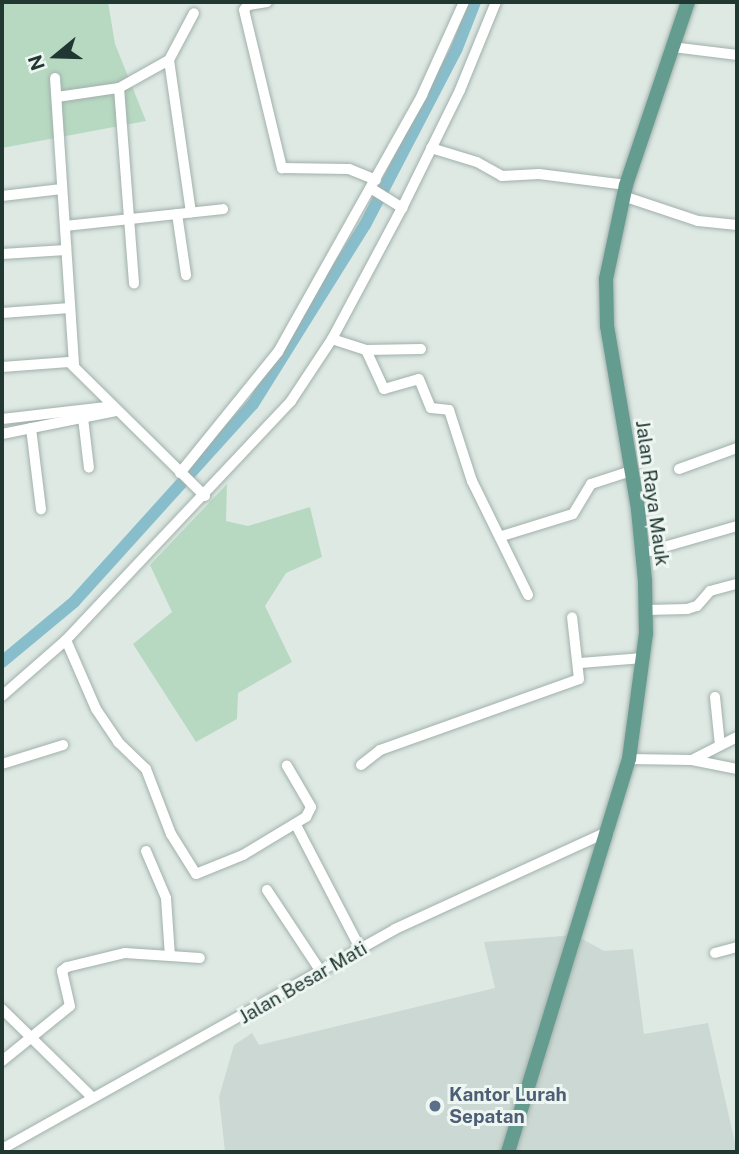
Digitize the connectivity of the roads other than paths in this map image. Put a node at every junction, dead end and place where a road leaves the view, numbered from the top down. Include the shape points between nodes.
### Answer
1 (267, 2) edge
2 (464, 2) edge
3 (496, 2) edge
4 (688, 2) edge
5 (194, 13) dead end
6 (672, 47) junction
7 (737, 55) edge
8 (169, 60) junction
9 (55, 78) dead end
10 (118, 88) junction
11 (57, 97) junction
12 (431, 148) junction
13 (376, 188) junction
14 (62, 189) junction
15 (625, 190) junction
16 (2, 196) edge
17 (400, 208) junction
18 (223, 209) dead end
19 (191, 212) junction
20 (177, 214) junction
21 (127, 219) junction
22 (737, 225) edge
23 (65, 226) junction
24 (66, 250) junction
25 (2, 254) edge
26 (186, 275) dead end
27 (134, 283) dead end
28 (70, 308) junction
29 (2, 313) edge
30 (332, 339) junction
31 (421, 349) dead end
32 (366, 350) junction
33 (2, 366) edge
34 (74, 366) junction
35 (113, 409) junction
36 (83, 418) junction
37 (2, 419) edge
38 (31, 428) junction
39 (2, 434) edge
40 (737, 448) edge
41 (89, 468) dead end
42 (679, 469) dead end
43 (631, 471) junction
44 (181, 475) junction
45 (203, 494) junction
46 (41, 509) dead end
47 (737, 526) edge
48 (502, 536) junction
49 (643, 553) junction
50 (737, 584) edge
51 (528, 595) dead end
52 (646, 610) junction
53 (572, 617) dead end
54 (66, 640) junction
55 (643, 658) junction
56 (580, 663) junction
57 (2, 696) edge
58 (715, 697) dead end
59 (737, 738) edge
60 (63, 745) dead end
61 (720, 745) junction
62 (629, 759) junction
63 (692, 760) junction
64 (2, 764) edge
65 (361, 765) dead end
66 (286, 766) dead end
67 (737, 769) edge
68 (296, 825) junction
69 (610, 831) junction
70 (146, 851) dead end
71 (267, 890) dead end
72 (737, 947) edge
73 (361, 950) junction
74 (715, 953) dead end
75 (170, 956) junction
76 (200, 958) dead end
77 (322, 973) junction
78 (2, 1009) edge
79 (32, 1040) junction
80 (2, 1061) edge
81 (92, 1097) junction
82 (2, 1149) edge
83 (508, 1152) edge

1 - 13 street via 244,10 282,168 349,169
2 - 13 street
3 - 12 street
4 - 6 main road, Jalan Raya Mauk
5 - 8 street
6 - 7 street
6 - 15 main road, Jalan Raya Mauk
8 - 10 street
8 - 19 street
9 - 11 street
10 - 11 street
10 - 21 street
11 - 14 street
12 - 15 street via 502,176 539,174
12 - 17 street
13 - 17 street
13 - 44 street via 278,352
14 - 16 street
14 - 23 street
15 - 22 street via 698,221
15 - 43 main road, Jalan Raya Mauk via 610,254 605,303
17 - 30 street
18 - 19 street
19 - 20 street
20 - 21 street
20 - 26 street
21 - 23 street
21 - 27 street
23 - 24 street
24 - 25 street
24 - 28 street
28 - 29 street
28 - 34 street
30 - 32 street
30 - 45 street via 291,401
31 - 32 street
32 - 48 street via 384,389 419,379 431,408 449,410 472,481
33 - 34 street via 41,361
34 - 35 street
35 - 36 street
35 - 37 street
35 - 44 street
36 - 38 street
36 - 41 street
38 - 39 street
38 - 46 street
40 - 42 street
43 - 48 street via 591,484 573,514
43 - 49 main road, Jalan Raya Mauk
44 - 45 street
45 - 54 street
47 - 49 street
48 - 51 street
49 - 52 main road, Jalan Raya Mauk
50 - 52 street via 710,590 697,606 687,609
52 - 55 main road, Jalan Raya Mauk
53 - 56 street
54 - 57 street
54 - 68 street via 96,709 118,743 146,769 170,834 196,874
55 - 56 street
55 - 62 main road, Jalan Raya Mauk
56 - 65 street via 579,680 380,750
58 - 61 street
59 - 61 street
60 - 64 street
61 - 63 street
62 - 63 street
62 - 69 main road, Jalan Raya Mauk
63 - 67 street
66 - 68 street via 311,807
68 - 73 street
69 - 73 street, Jalan Besar Mati via 395,929
69 - 83 main road, Jalan Raya Mauk
70 - 75 street via 166,898
71 - 77 street
72 - 74 street
73 - 77 street, Jalan Besar Mati
75 - 76 street
75 - 79 street via 125,953 67,967 62,971 71,1006
77 - 81 street, Jalan Besar Mati
78 - 79 street
79 - 80 street
79 - 81 street
81 - 82 street, Jalan Besar Mati

